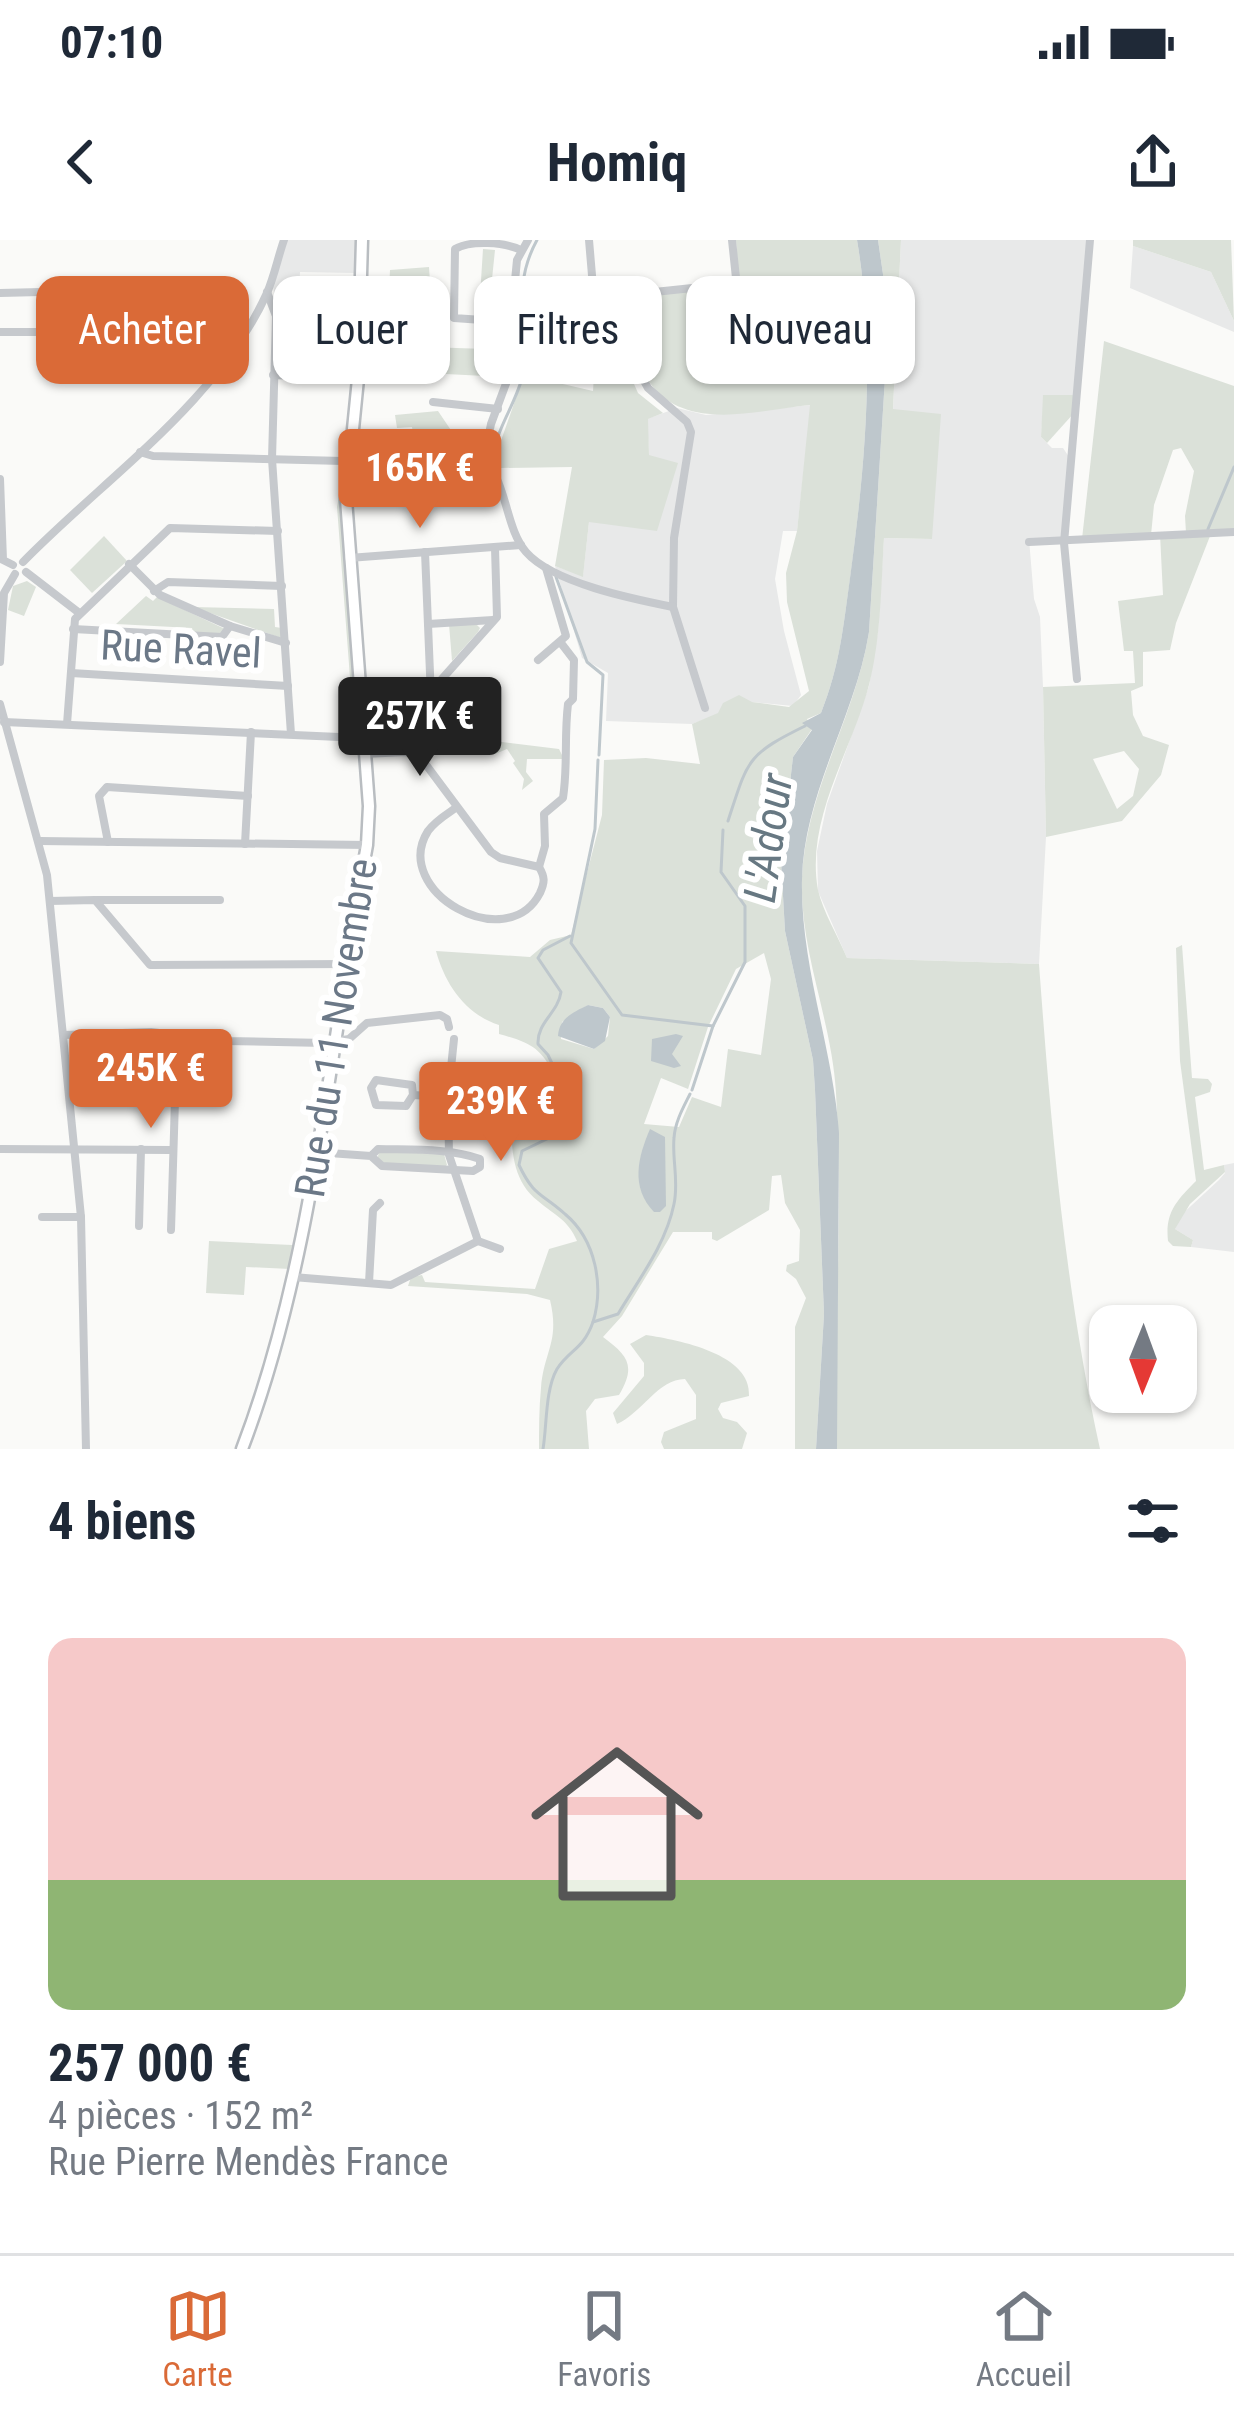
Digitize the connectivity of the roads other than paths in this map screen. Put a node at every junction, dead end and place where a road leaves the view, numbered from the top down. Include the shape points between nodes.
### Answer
1 (284, 240) edge
2 (362, 240) edge
3 (528, 240) edge
4 (589, 240) edge
5 (732, 240) edge
6 (1090, 240) edge
7 (521, 250) junction
8 (361, 276) edge
9 (517, 276) edge
10 (592, 276) edge
11 (662, 290) edge
12 (36, 292) edge
13 (267, 292) junction
14 (0, 293) edge
15 (273, 308) edge
16 (474, 319) edge
17 (0, 332) edge
18 (36, 332) edge
19 (273, 375) edge
20 (358, 384) edge
21 (507, 384) edge
22 (646, 384) edge
23 (433, 402) dead end
24 (498, 409) junction
25 (487, 449) dead end
26 (140, 452) junction
27 (272, 458) junction
28 (353, 460) junction
29 (0, 479) edge
30 (278, 531) junction
31 (1234, 532) edge
32 (1029, 542) dead end
33 (1064, 542) junction
34 (521, 545) junction
35 (495, 548) junction
36 (425, 552) junction
37 (350, 558) junction
38 (129, 564) junction
39 (13, 565) edge
40 (546, 568) junction
41 (282, 586) junction
42 (154, 591) junction
43 (673, 608) junction
44 (78, 612) junction
45 (494, 620) junction
46 (428, 624) junction
47 (230, 626) junction
48 (73, 628) junction
49 (286, 643) junction
50 (561, 643) junction
51 (538, 660) dead end
52 (0, 662) edge
53 (71, 673) junction
54 (1077, 680) dead end
55 (288, 686) junction
56 (433, 689) junction
57 (0, 704) edge
58 (705, 708) dead end
59 (4, 722) junction
60 (68, 724) junction
61 (251, 732) junction
62 (291, 734) junction
63 (466, 736) dead end
64 (435, 737) junction
65 (362, 738) junction
66 (364, 754) junction
67 (421, 758) junction
68 (248, 796) junction
69 (457, 807) junction
70 (40, 841) junction
71 (108, 842) junction
72 (245, 844) junction
73 (367, 845) junction
74 (539, 867) junction
75 (95, 900) junction
76 (220, 900) dead end
77 (50, 901) junction
78 (346, 964) junction
79 (449, 1027) dead end
80 (177, 1035) junction
81 (64, 1036) junction
82 (454, 1040) dead end
83 (333, 1042) junction
84 (413, 1095) junction
85 (450, 1098) junction
86 (0, 1149) edge
87 (74, 1149) junction
88 (141, 1149) junction
89 (171, 1150) junction
90 (315, 1152) junction
91 (449, 1155) junction
92 (371, 1156) junction
93 (453, 1170) junction
94 (380, 1203) dead end
95 (42, 1217) dead end
96 (81, 1217) junction
97 (139, 1226) dead end
98 (171, 1230) dead end
99 (478, 1241) junction
100 (500, 1249) dead end
101 (293, 1277) junction
102 (369, 1283) junction
103 (86, 1449) edge
104 (242, 1449) edge

1 - 13 street
2 - 8 street, Rue du 11 Novembre
3 - 7 street
4 - 10 street
5 - 11 street via 734,282
6 - 33 street
7 - 9 street
7 - 16 street via 455,249 454,318
12 - 14 street
13 - 15 street
13 - 26 street via 226,360
17 - 18 street
19 - 27 street
20 - 28 street, Rue du 11 Novembre
21 - 24 street
22 - 43 street via 691,432 674,538
23 - 24 street
24 - 25 street
26 - 27 street
26 - 39 street
27 - 28 street
27 - 30 street
28 - 34 street via 481,456
28 - 37 street, Rue du 11 Novembre
29 - 39 street
30 - 38 street via 170,528
30 - 41 street
31 - 33 street
32 - 33 street
33 - 54 street
34 - 35 street
34 - 40 street
35 - 36 street
35 - 45 street
36 - 37 street
36 - 46 street
37 - 65 street, Rue du 11 Novembre
38 - 42 street
38 - 44 street
39 - 44 street
39 - 52 street
40 - 43 street
40 - 50 street via 566,633
41 - 42 street via 168,582
41 - 49 street
42 - 47 street
43 - 58 street
44 - 48 street
45 - 46 street
45 - 56 street
46 - 56 street
47 - 48 street via 222,637
47 - 49 street
48 - 53 street
49 - 55 street
50 - 51 street
50 - 74 street via 574,660 568,760 563,799 544,814
53 - 55 street, Rue Ravel
53 - 60 street
55 - 62 street
56 - 64 street
57 - 59 street
59 - 60 street
59 - 70 street
60 - 61 street
61 - 62 street
61 - 68 street
62 - 65 street
63 - 64 street
64 - 67 street
65 - 66 street, Rue du 11 Novembre
66 - 67 street
66 - 73 street, Rue du 11 Novembre
67 - 69 street
68 - 71 street via 107,787 99,796
68 - 72 street
69 - 74 street via 491,852
69 - 74 street via 422,846 422,871 440,896 489,920 513,918 537,898
70 - 71 street
70 - 77 street
71 - 72 street
72 - 73 street
73 - 78 street, Rue du 11 Novembre
75 - 76 street
75 - 77 street
75 - 78 street via 150,965
77 - 81 street
78 - 83 street, Rue du 11 Novembre
79 - 83 street via 440,1015 367,1023
80 - 81 street
80 - 83 street
80 - 89 street
81 - 87 street
82 - 85 street
83 - 90 street, Rue du 11 Novembre
84 - 84 street via 406,1106 376,1105 371,1088 376,1080 405,1082
84 - 85 street
85 - 91 street
86 - 87 street
87 - 88 street
87 - 96 street
88 - 89 street
88 - 97 street
89 - 98 street
90 - 92 street
90 - 101 street, Rue du 11 Novembre
91 - 92 street via 378,1149
91 - 93 street
91 - 93 street via 480,1160 478,1170
92 - 93 street via 382,1166
93 - 99 street
94 - 102 street
95 - 96 street
96 - 103 street
99 - 100 street
99 - 102 street via 399,1282
101 - 102 street
101 - 104 street, Rue du 11 Novembre

